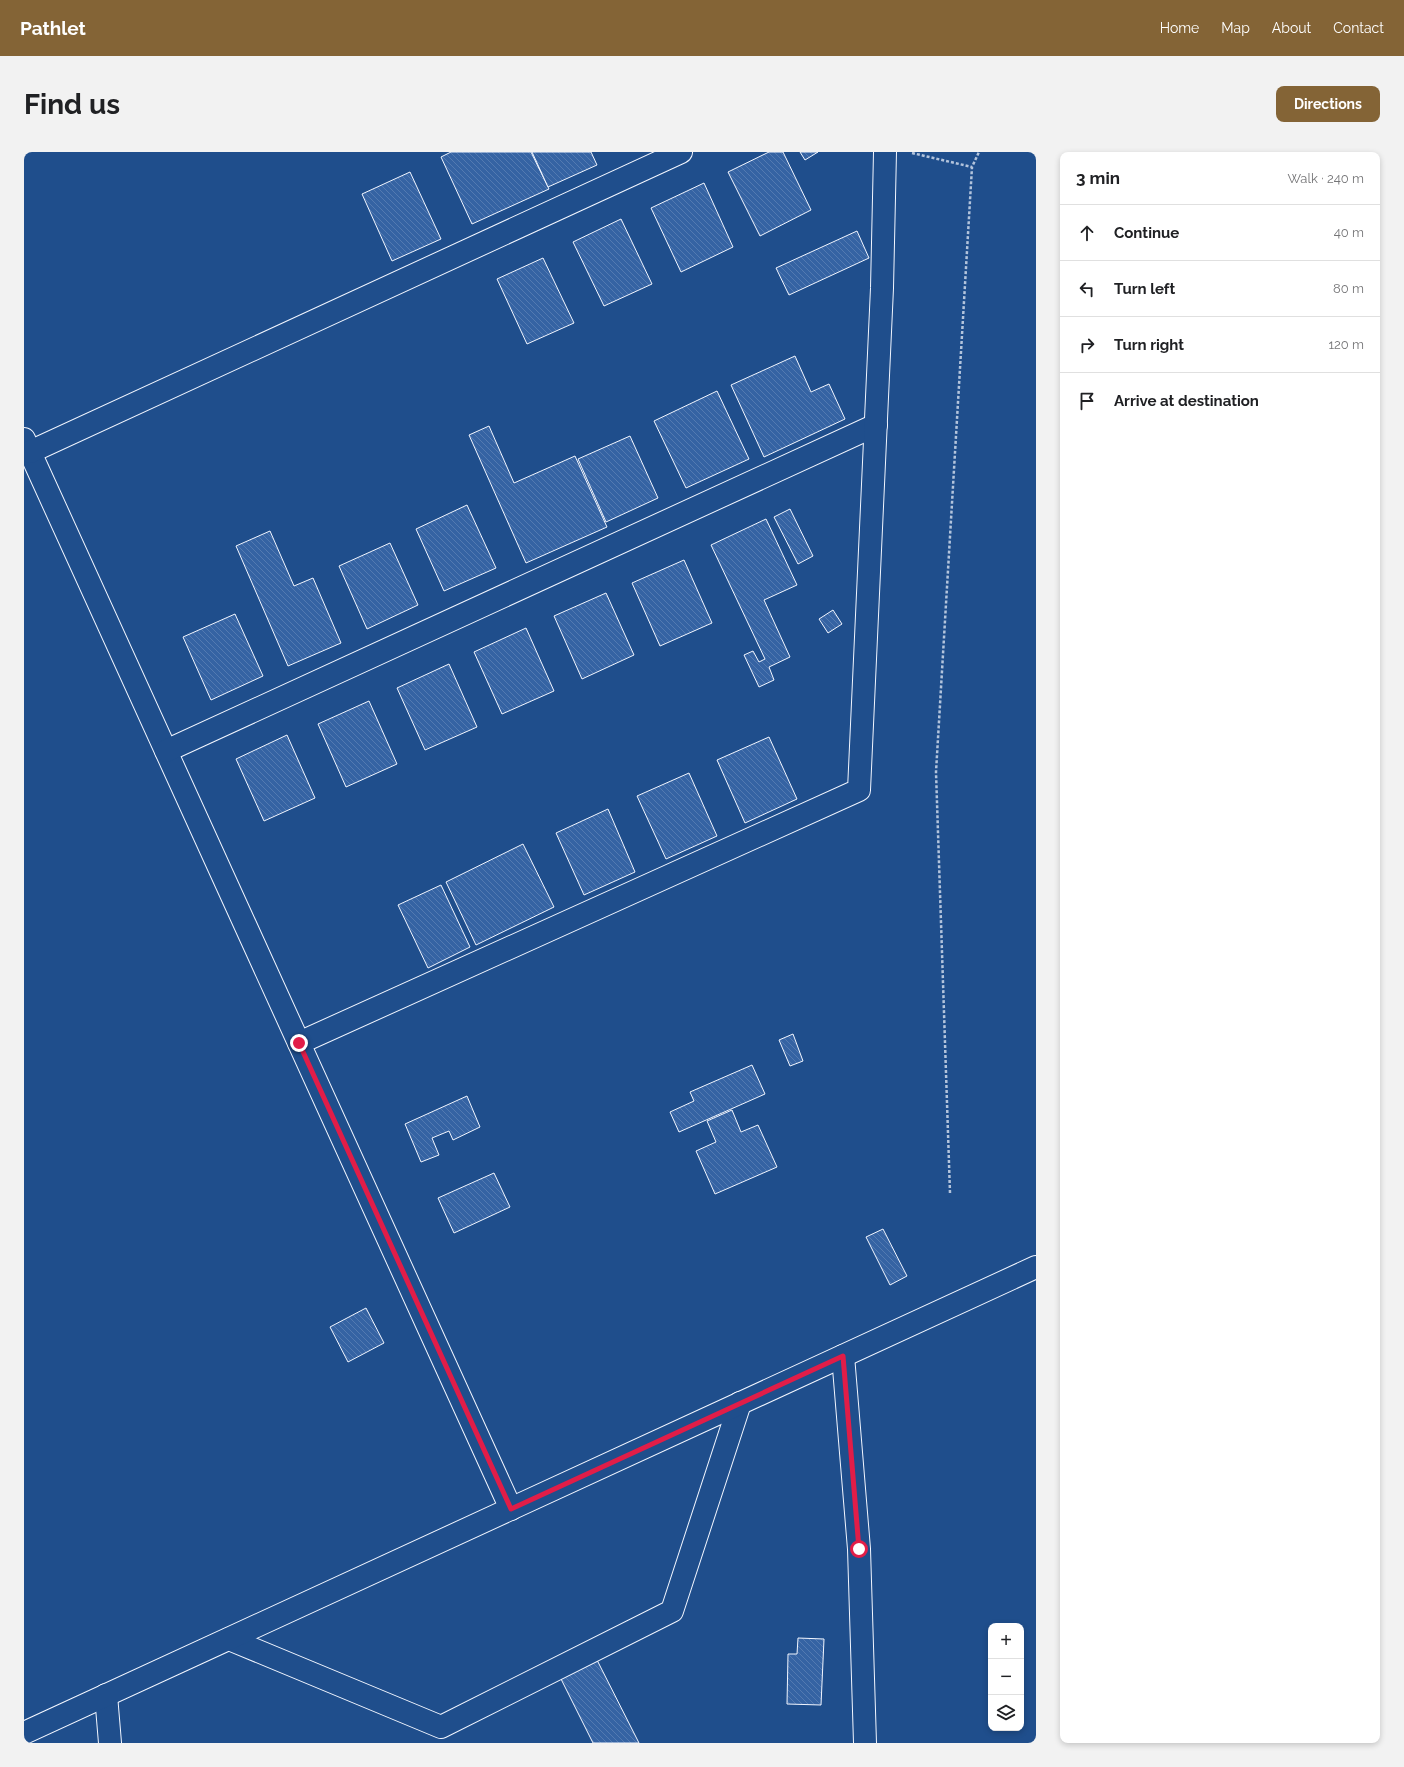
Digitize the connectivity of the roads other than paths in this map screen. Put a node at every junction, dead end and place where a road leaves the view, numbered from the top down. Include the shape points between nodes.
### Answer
1 (681, 152) edge
2 (885, 152) edge
3 (876, 425) junction
4 (27, 445) edge
5 (166, 751) junction
6 (299, 1043) junction
7 (1036, 1267) edge
8 (843, 1356) junction
9 (740, 1404) junction
10 (511, 1509) junction
11 (229, 1639) junction
12 (106, 1696) junction
13 (24, 1733) edge
14 (110, 1743) edge
15 (865, 1743) edge

1 - 4 street
2 - 3 street
3 - 5 street
3 - 6 street via 859,790
4 - 5 street
5 - 6 street
6 - 10 street
7 - 8 street
8 - 9 street
8 - 15 street via 859,1549
9 - 10 street
9 - 11 street via 672,1611 441,1727
10 - 11 street
11 - 12 street
12 - 13 street
12 - 14 street

